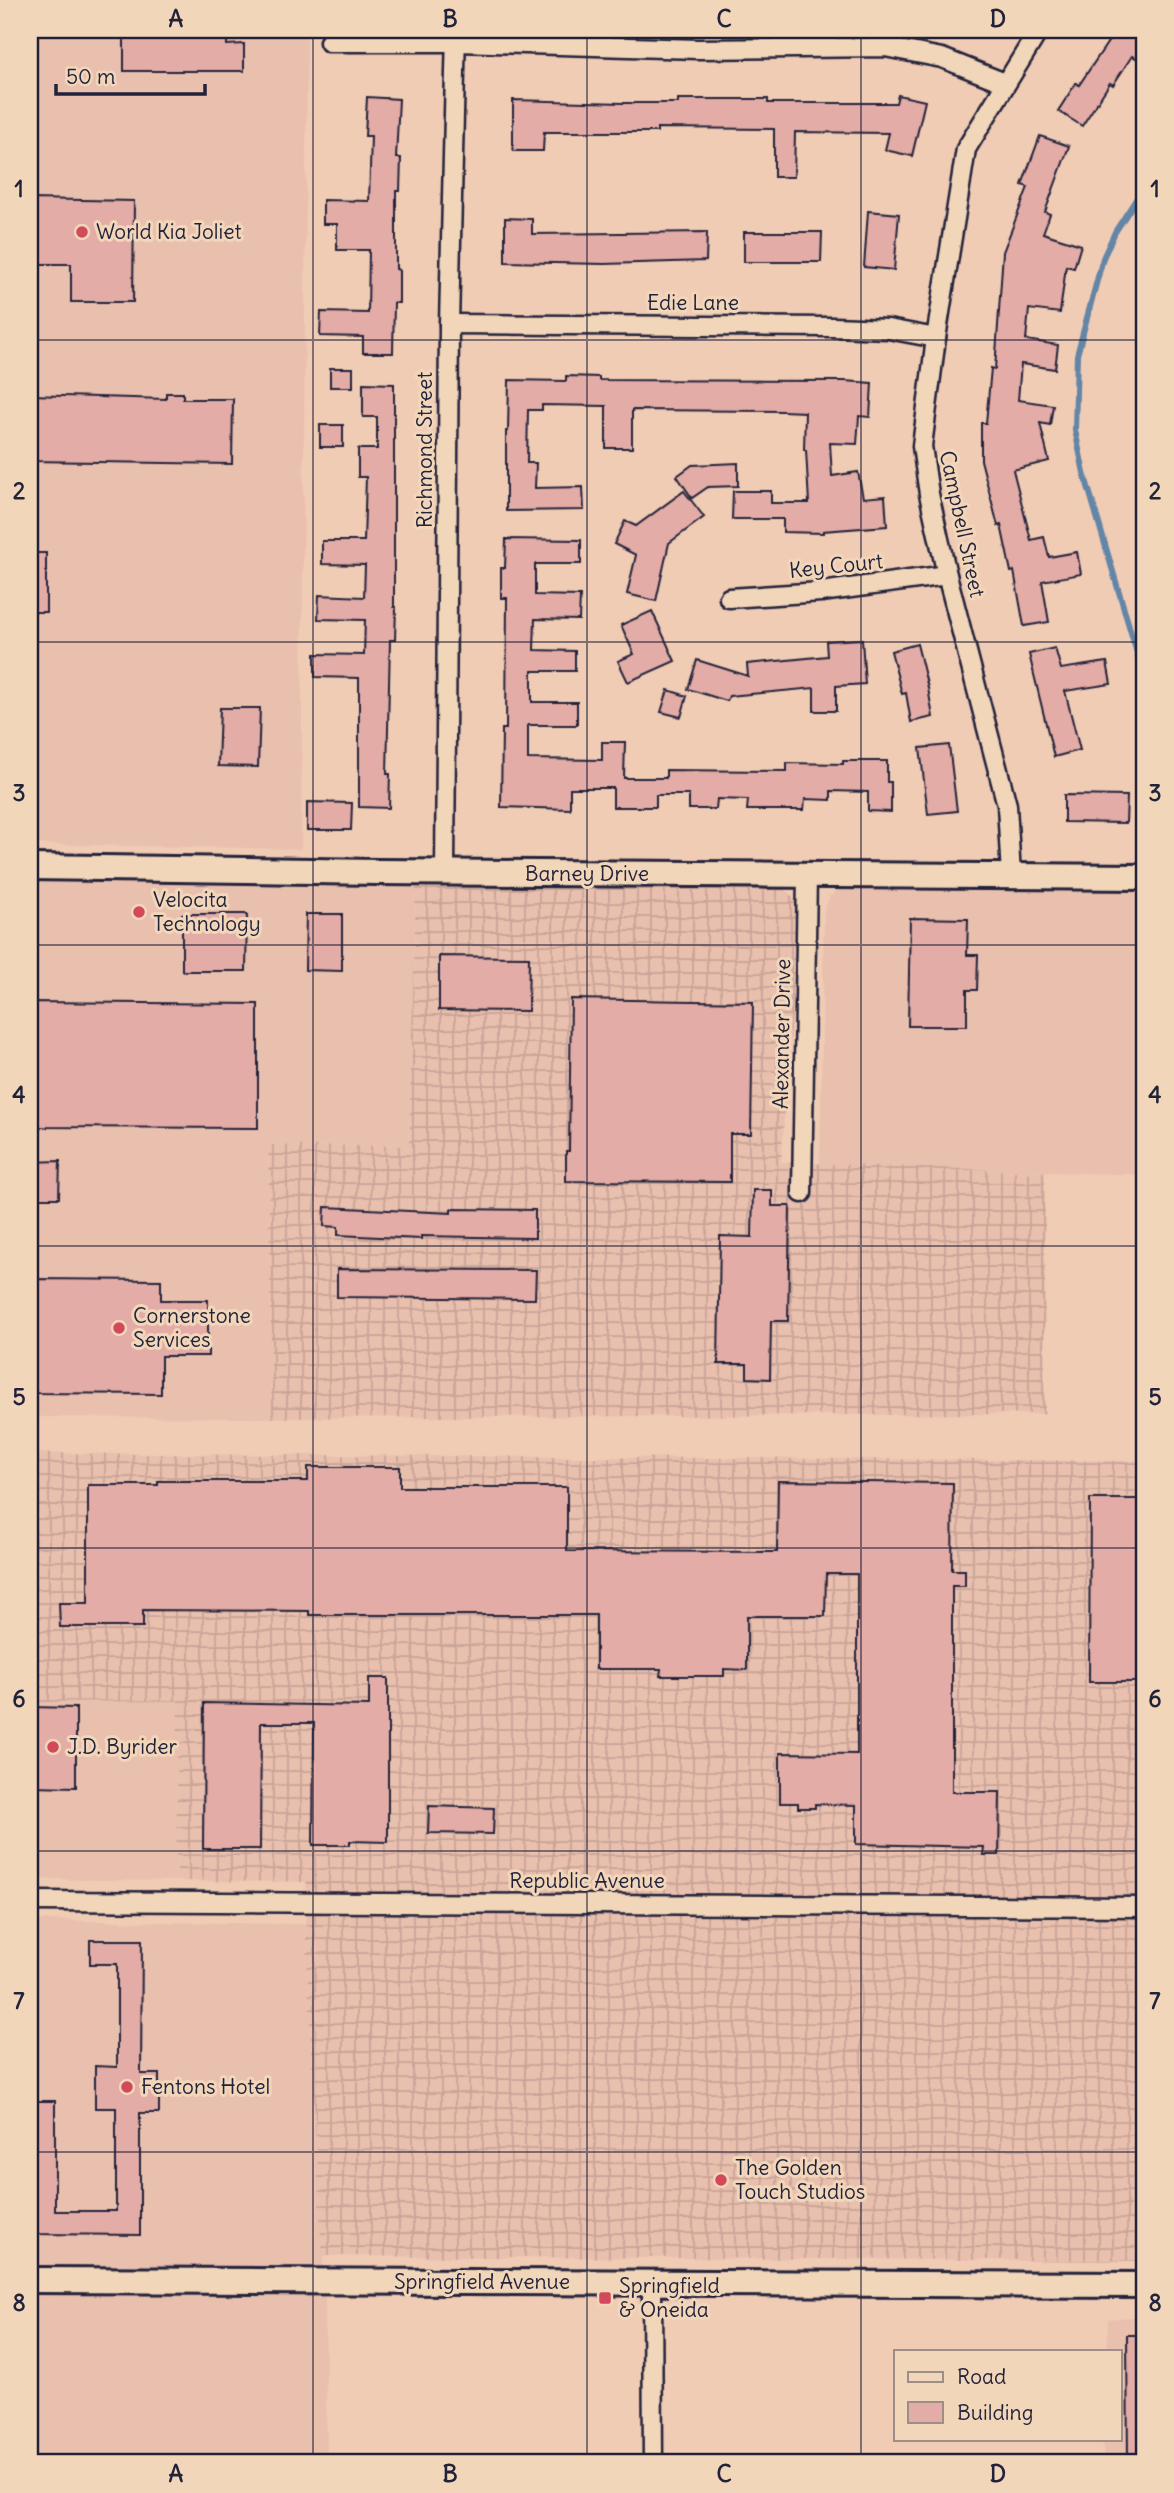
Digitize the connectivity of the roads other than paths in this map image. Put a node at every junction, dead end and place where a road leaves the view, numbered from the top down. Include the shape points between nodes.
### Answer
1 (1039, 30) edge
2 (456, 36) edge
3 (329, 42) dead end
4 (1005, 83) junction
5 (449, 324) junction
6 (936, 338) junction
7 (947, 575) junction
8 (729, 598) dead end
9 (30, 867) edge
10 (445, 872) junction
11 (807, 875) junction
12 (1011, 876) junction
13 (1144, 877) edge
14 (803, 1193) dead end
15 (30, 1901) edge
16 (1144, 1906) edge
17 (30, 2280) edge
18 (652, 2283) junction
19 (1144, 2285) edge
20 (653, 2463) edge

1 - 4 street, Campbell Street
2 - 3 street
2 - 4 street via 698,49 885,47 942,58
2 - 5 street, Richmond Street
4 - 6 street, Campbell Street via 966,149
5 - 6 street, Edie Lane via 888,328
5 - 10 street, Richmond Street
6 - 7 street, Campbell Street via 922,446
7 - 8 street, Key Court via 821,592
7 - 12 street, Campbell Street via 1007,805
9 - 10 street, Barney Drive
10 - 11 street, Barney Drive
11 - 12 street, Barney Drive
11 - 14 street, Alexander Drive
12 - 13 street, Barney Drive
15 - 16 street, Republic Avenue
17 - 18 street, Springfield Avenue
18 - 19 street, Springfield Avenue
18 - 20 street

